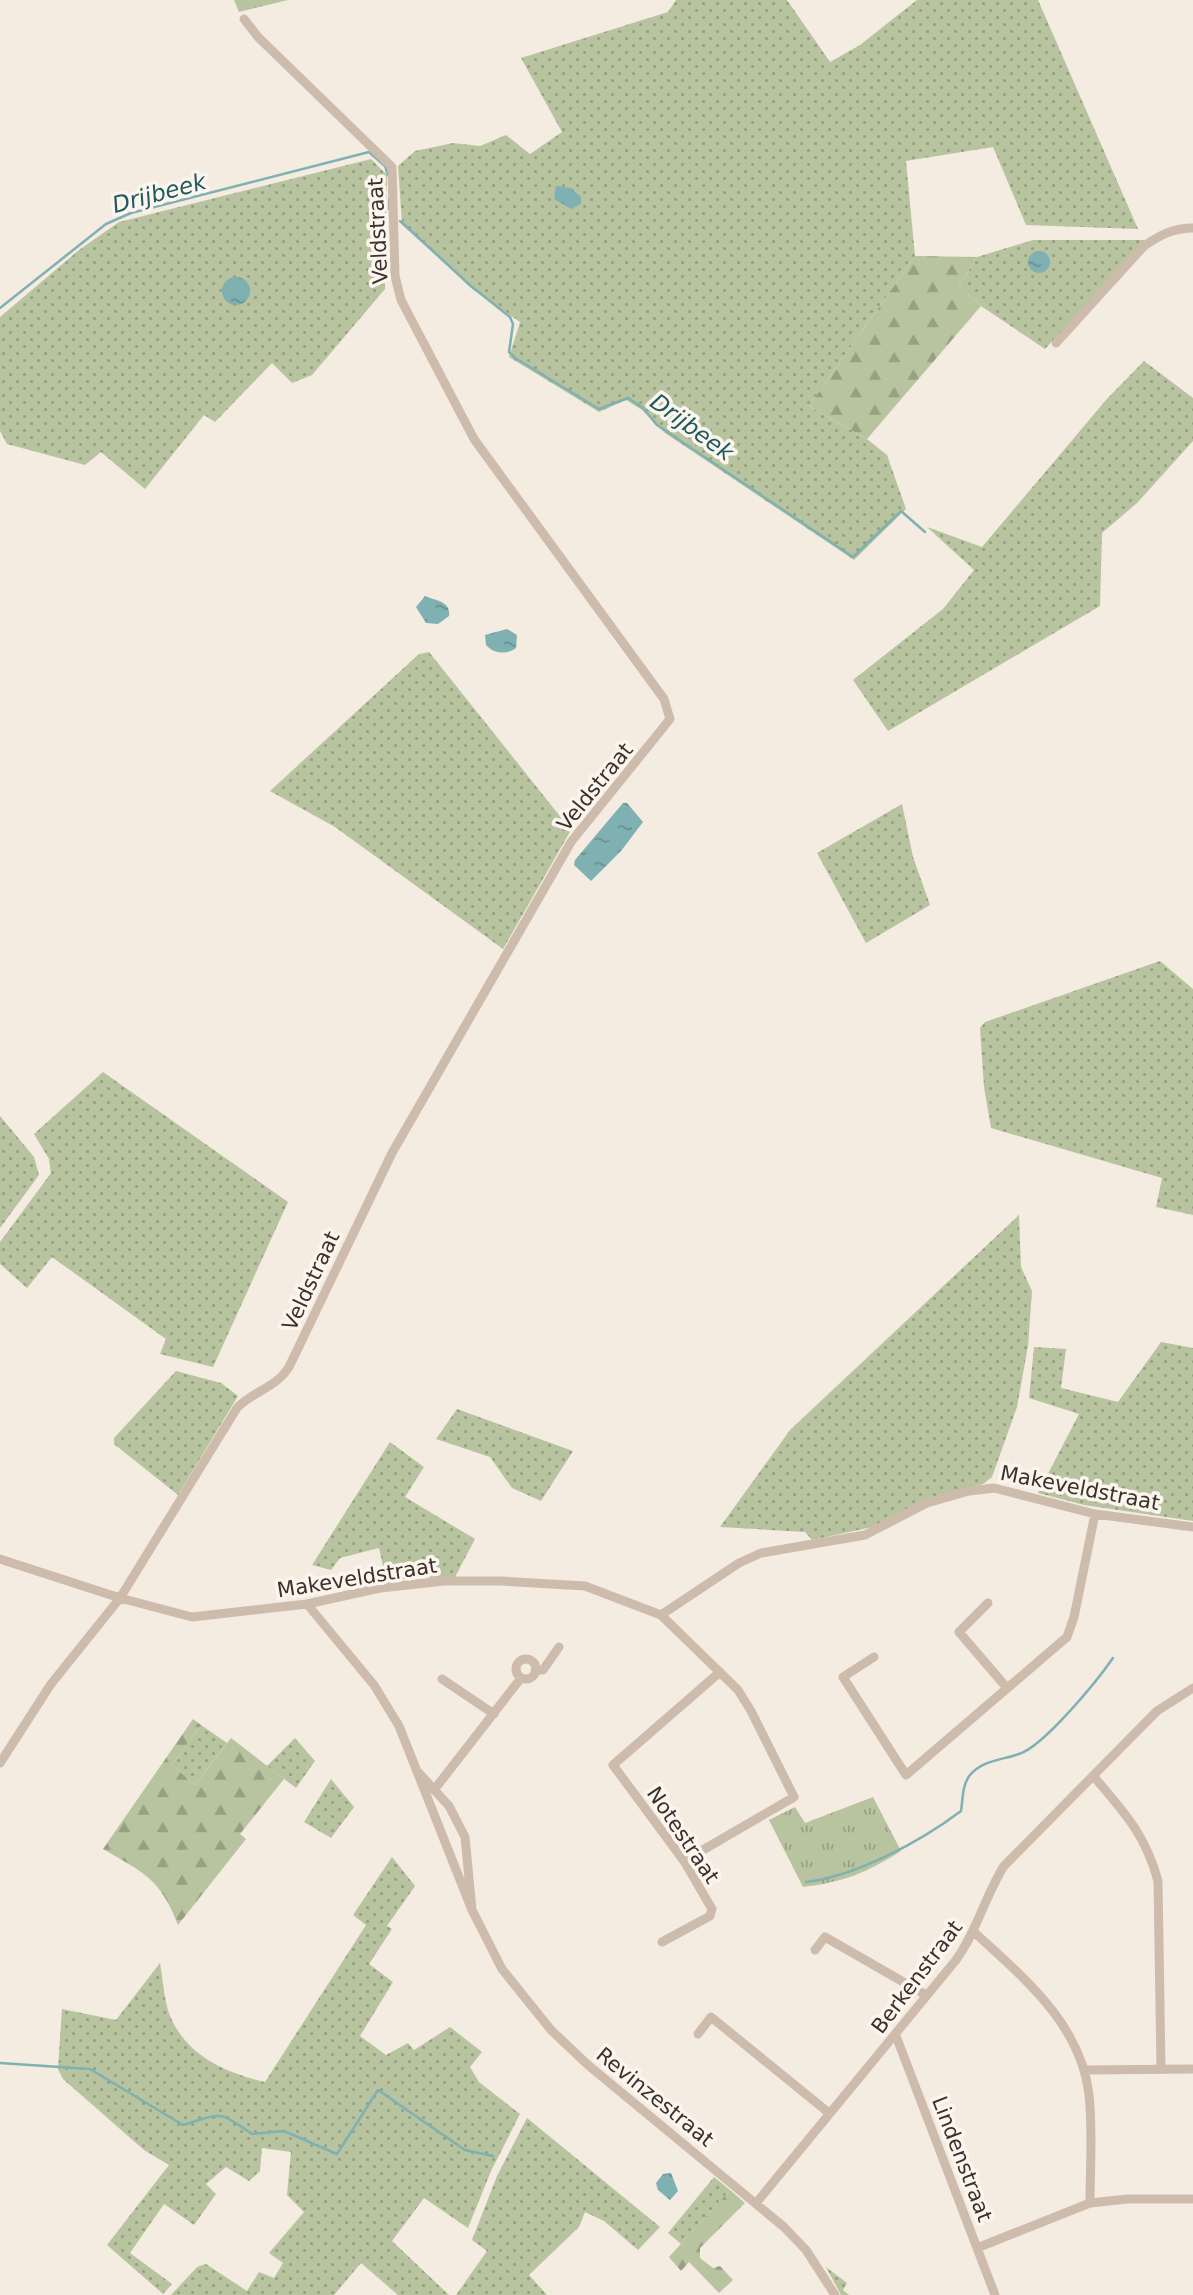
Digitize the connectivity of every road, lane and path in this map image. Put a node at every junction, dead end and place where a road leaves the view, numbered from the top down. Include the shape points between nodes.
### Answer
1 (244, 19) dead end
2 (1193, 228) edge
3 (1056, 343) dead end
4 (1095, 1514) junction
5 (1193, 1527) edge
6 (0, 1559) edge
7 (120, 1598) junction
8 (988, 1603) dead end
9 (307, 1604) junction
10 (661, 1615) junction
11 (559, 1647) dead end
12 (874, 1657) dead end
13 (536, 1670) junction
14 (720, 1672) junction
15 (521, 1678) junction
16 (442, 1679) dead end
17 (1007, 1688) junction
18 (1193, 1688) edge
19 (495, 1714) junction
20 (0, 1763) edge
21 (418, 1773) junction
22 (1095, 1778) junction
23 (433, 1790) junction
24 (684, 1861) junction
25 (472, 1910) junction
26 (974, 1932) junction
27 (663, 1942) dead end
28 (815, 1950) dead end
29 (926, 1995) junction
30 (698, 2034) dead end
31 (896, 2036) junction
32 (1161, 2069) junction
33 (1193, 2069) edge
34 (1084, 2070) junction
35 (829, 2113) junction
36 (1193, 2199) edge
37 (757, 2202) junction
38 (1090, 2203) junction
39 (977, 2248) junction
40 (991, 2294) edge
41 (835, 2295) edge

1 - 7 street, Veldstraat via 392,167 394,275 401,300 474,439 664,699 670,719 571,842 392,1153 289,1367 277,1382 237,1408
2 - 3 street via 1160,234 1144,246
4 - 5 street, Makeveldstraat
4 - 10 street, Makeveldstraat via 994,1488 969,1491 927,1503 865,1535 761,1553
4 - 17 street via 1067,1637
6 - 7 street, Makeveldstraat
7 - 9 street, Makeveldstraat via 192,1618
7 - 20 street via 51,1684
8 - 17 street via 959,1632
9 - 10 street, Makeveldstraat via 380,1588 501,1581 585,1586
9 - 21 street, Revinzestraat via 387,1705
10 - 14 street
11 - 13 street via 543,1670
12 - 17 street via 843,1677 906,1775
13 - 15 street via 532,1677
13 - 15 street via 533,1663 521,1661 516,1670
14 - 24 street, Notestraat via 613,1765
14 - 24 street via 751,1711 794,1797
15 - 19 street
16 - 19 street
18 - 22 street, Berkenstraat via 1157,1711
19 - 23 street
21 - 23 street, Revinzestraat
21 - 25 street, Revinzestraat
22 - 26 street, Berkenstraat via 1004,1866
22 - 32 street via 1135,1825 1150,1852 1158,1881
23 - 25 street, Revinzestraat via 449,1807 465,1837
24 - 27 street, Notestraat via 712,1909 710,1916
25 - 37 street, Revinzestraat via 502,1969 551,2030
26 - 29 street, Berkenstraat
26 - 34 street via 1052,2008 1067,2029
28 - 29 street via 825,1937
29 - 31 street, Berkenstraat
30 - 35 street via 711,2017
31 - 35 street, Berkenstraat
31 - 39 street, Lindenstraat
32 - 33 street
32 - 34 street
34 - 38 street via 1089,2096
35 - 37 street, Berkenstraat
36 - 38 street
37 - 41 street, Revinzestraat via 806,2250
38 - 39 street
39 - 40 street, Lindenstraat

